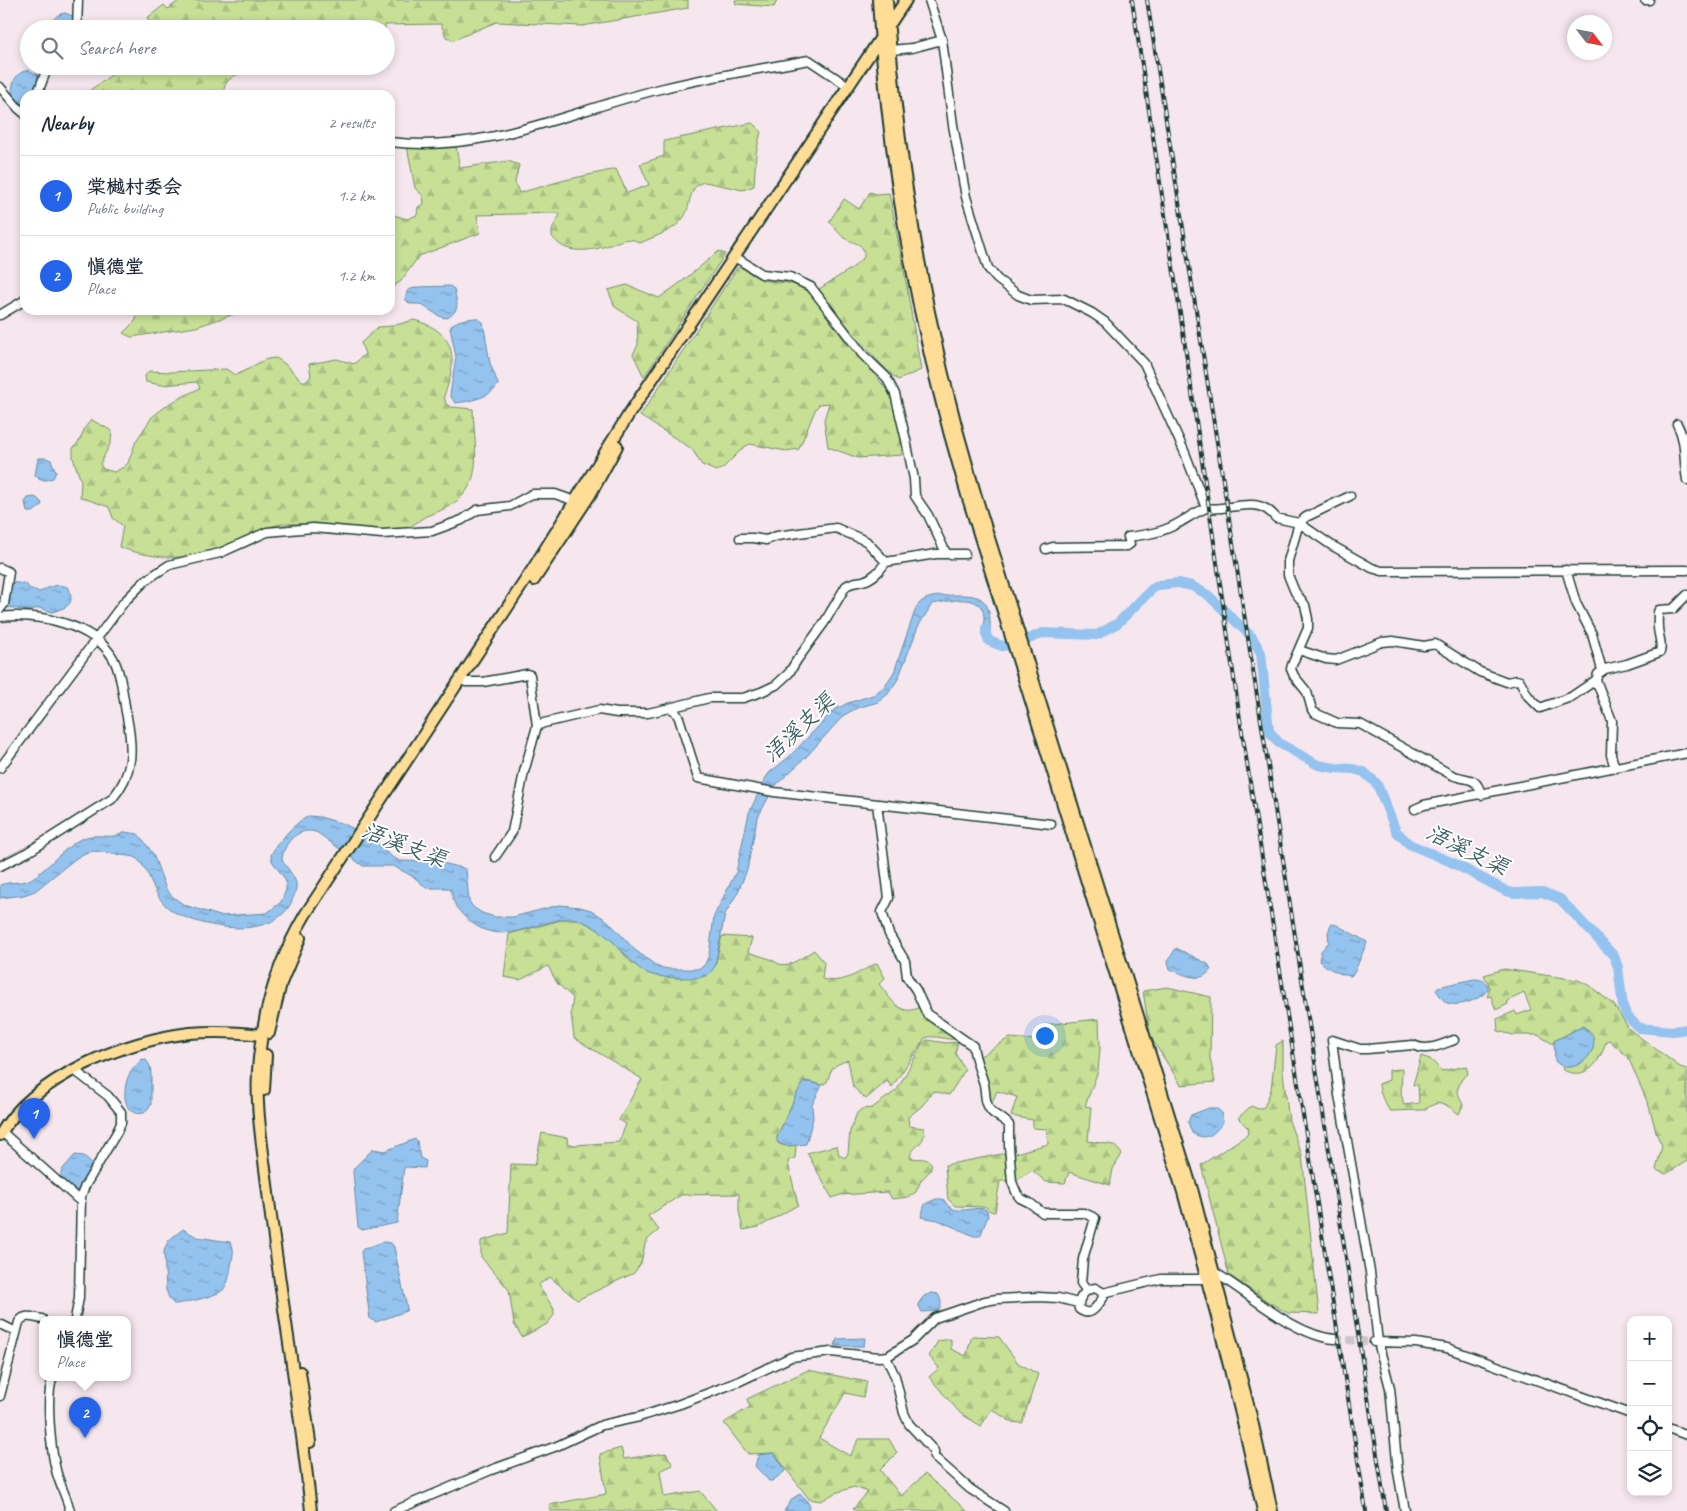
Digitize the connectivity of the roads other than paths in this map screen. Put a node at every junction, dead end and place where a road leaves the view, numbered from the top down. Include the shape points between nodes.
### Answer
1 (78, 0) edge
2 (878, 0) edge
3 (887, 0) edge
4 (906, 0) edge
5 (929, 0) edge
6 (1645, 0) edge
7 (1649, 0) edge
8 (77, 20) edge
9 (889, 25) junction
10 (881, 37) junction
11 (942, 40) junction
12 (890, 50) junction
13 (45, 75) edge
14 (848, 86) junction
15 (0, 87) edge
16 (39, 90) edge
17 (20, 110) edge
18 (395, 142) edge
19 (734, 257) junction
20 (20, 303) edge
21 (2, 314) edge
22 (0, 322) edge
23 (649, 386) junction
24 (1676, 424) dead end
25 (1687, 480) edge
26 (1350, 496) dead end
27 (575, 501) junction
28 (1206, 508) junction
29 (1298, 523) junction
30 (740, 538) dead end
31 (1046, 549) dead end
32 (946, 553) junction
33 (965, 554) dead end
34 (886, 562) junction
35 (0, 566) edge
36 (1566, 570) junction
37 (1687, 570) edge
38 (1687, 595) edge
39 (0, 609) edge
40 (0, 617) edge
41 (1012, 627) junction
42 (96, 640) junction
43 (1299, 650) junction
44 (1602, 670) junction
45 (1596, 680) junction
46 (466, 682) junction
47 (668, 708) junction
48 (537, 726) junction
49 (1687, 753) edge
50 (0, 768) edge
51 (1615, 768) junction
52 (1481, 795) junction
53 (877, 804) junction
54 (1415, 809) dead end
55 (1051, 824) dead end
56 (367, 827) junction
57 (495, 857) dead end
58 (342, 865) junction
59 (0, 866) edge
60 (262, 1035) junction
61 (1454, 1040) dead end
62 (74, 1070) junction
63 (1, 1133) edge
64 (81, 1202) junction
65 (1211, 1276) junction
66 (1087, 1291) junction
67 (1103, 1293) junction
68 (1078, 1303) junction
69 (75, 1316) edge
70 (39, 1319) edge
71 (0, 1324) edge
72 (16, 1332) junction
73 (1336, 1339) tunnel mouth
74 (1376, 1342) junction
75 (886, 1357) junction
76 (52, 1381) edge
77 (0, 1396) edge
78 (1627, 1413) edge
79 (1672, 1430) edge
80 (1687, 1436) edge
81 (70, 1511) edge
82 (311, 1511) edge
83 (318, 1511) edge
84 (394, 1511) edge
85 (1004, 1511) edge
86 (1263, 1511) edge
87 (1272, 1511) edge
88 (1405, 1511) edge

1 - 8 street
2 - 10 main road
3 - 9 main road
4 - 9 main road
5 - 11 street
6 - 7 street
9 - 10 main road
9 - 12 main road
10 - 14 main road
10 - 41 main road via 896,178 923,326 951,442
11 - 12 street
11 - 28 street via 966,197 988,268 1018,295 1032,300 1064,299 1092,313 1106,322 1144,363
12 - 41 main road via 904,177 934,333
13 - 16 street
14 - 18 street via 809,60 664,88 483,140 439,145
14 - 19 main road
15 - 17 street
19 - 23 main road
19 - 32 street via 762,274 790,277 810,287 863,355 886,377 906,440 915,496
20 - 21 street
21 - 22 street
23 - 27 main road
23 - 46 main road via 590,495
24 - 25 street via 1685,442
26 - 29 street
27 - 42 street via 555,494 532,494 510,506 477,510 462,520 432,531 382,534 314,528 262,533 220,553 156,572 124,602
27 - 56 main road
28 - 29 street via 1255,505 1276,518
28 - 31 street via 1152,534 1128,537 1130,544 1127,546
29 - 36 street via 1331,545 1382,571
29 - 43 street via 1288,561 1288,575 1308,614 1308,628
30 - 34 street via 766,540 836,528 866,541
32 - 33 street
32 - 34 street
34 - 47 street via 871,578 846,586 789,673 776,685 744,698 709,698
35 - 39 street via 9,572 4,604
36 - 37 street
36 - 44 street via 1576,603 1592,634
38 - 44 street via 1675,608 1658,612 1660,652
40 - 42 street via 60,622
41 - 65 main road via 1078,821 1192,1189
42 - 50 street
42 - 59 street via 110,654 118,670 132,742 126,777 112,799
43 - 45 street via 1336,660 1382,642 1435,644 1480,672 1508,682 1520,681 1540,708 1571,697
43 - 52 street via 1291,670 1309,696 1314,711 1337,723 1360,724 1457,778 1475,781
44 - 45 street
45 - 51 street via 1612,722 1611,754
46 - 48 street via 530,675
46 - 56 main road
47 - 48 street via 648,713 599,710
47 - 53 street via 680,718 698,778 759,790
48 - 57 street via 512,832
49 - 51 street
51 - 52 street
52 - 54 street
53 - 55 street
53 - 66 street via 889,898 882,912 889,934 905,961 907,977 929,1016 973,1046 988,1106 993,1114 1009,1125 1012,1182 1017,1194 1043,1213 1084,1213 1095,1218 1081,1283
56 - 58 main road
58 - 60 main road via 305,915 286,951
58 - 83 main road via 286,968 270,1028 264,1074 266,1120
60 - 62 main road via 212,1032 172,1036 128,1048
60 - 82 main road via 258,1074 259,1121
61 - 74 street via 1429,1048 1413,1045 1367,1050 1332,1040 1370,1272
62 - 63 main road via 30,1099
62 - 64 street via 112,1099 121,1112 122,1121 85,1186
63 - 64 street
64 - 69 street via 79,1298
65 - 67 street via 1161,1279
65 - 73 street via 1284,1319 1319,1336
65 - 86 main road
65 - 87 main road via 1253,1424
66 - 67 street via 1095,1288
66 - 68 street
67 - 68 street via 1103,1298 1091,1312 1079,1309
68 - 75 street via 1038,1297 984,1301 935,1318 913,1340
70 - 72 street via 23,1317
71 - 72 street
72 - 77 street
74 - 78 street via 1447,1348
74 - 88 street via 1390,1388
75 - 84 street via 830,1352 785,1359 680,1404 602,1425
75 - 85 street via 912,1429 952,1475
76 - 81 street via 48,1407 56,1470
79 - 80 street

